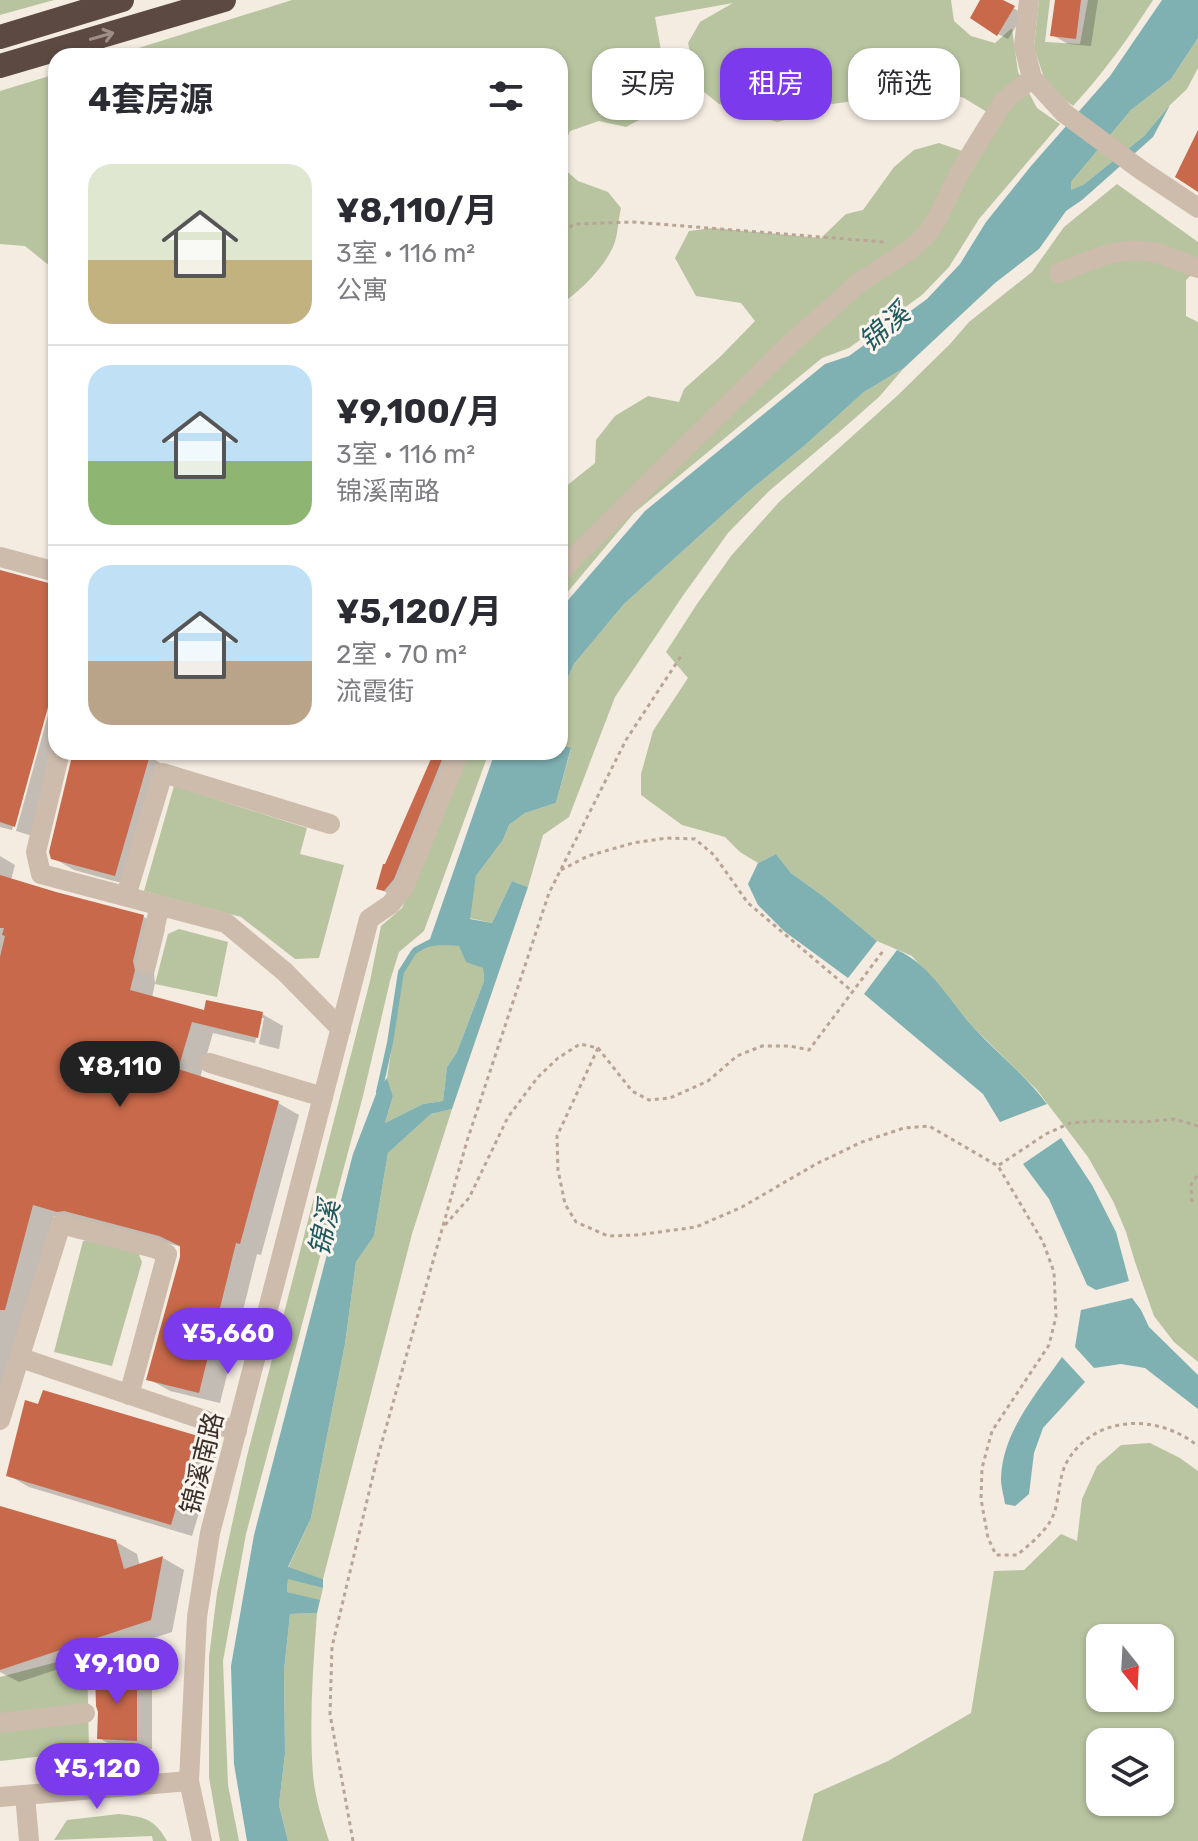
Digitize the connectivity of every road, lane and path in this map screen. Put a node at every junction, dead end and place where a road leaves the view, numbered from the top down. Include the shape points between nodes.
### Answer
1 (122, 0) edge
2 (224, 0) edge
3 (1029, 0) edge
4 (0, 37) edge
5 (61, 48) edge
6 (48, 52) edge
7 (0, 66) edge
8 (1032, 78) junction
9 (1198, 208) edge
10 (568, 230) edge
11 (910, 250) junction
12 (1198, 268) edge
13 (1059, 273) dead end
14 (0, 557) edge
15 (568, 563) edge
16 (48, 570) edge
17 (683, 653) dead end
18 (58, 760) edge
19 (456, 760) edge
20 (330, 824) dead end
21 (560, 871) junction
22 (126, 896) junction
23 (160, 905) junction
24 (883, 951) dead end
25 (146, 964) dead end
26 (853, 992) junction
27 (341, 1029) junction
28 (598, 1048) junction
29 (210, 1063) dead end
30 (323, 1097) junction
31 (1198, 1126) edge
32 (998, 1166) junction
33 (1198, 1174) edge
34 (1192, 1202) dead end
35 (443, 1228) junction
36 (21, 1358) junction
37 (129, 1395) junction
38 (0, 1420) edge
39 (237, 1431) junction
40 (1198, 1446) edge
41 (85, 1713) dead end
42 (0, 1723) edge
43 (189, 1781) junction
44 (25, 1795) junction
45 (0, 1797) edge
46 (29, 1841) edge
47 (202, 1841) edge
48 (353, 1841) edge

1 - 4 highway
5 -> 2 highway
3 - 8 street via 1024,46
7 -> 6 highway
8 - 9 street via 1064,113
8 - 11 street via 1003,102 937,219
10 - 11 path via 573,224 633,222 893,243
11 - 15 street via 861,281 787,347
12 - 13 street via 1131,249
14 - 16 street
17 - 21 path via 626,740
18 - 22 street via 36,852 41,874
19 - 27 street, 锦溪南路 via 405,885 391,904 369,919
20 - 22 street via 163,773
21 - 26 path via 633,843 695,839 714,855 748,903
21 - 35 path via 467,1141
22 - 23 street
23 - 25 street
23 - 27 street via 226,923
24 - 26 path
26 - 28 path via 809,1050 762,1046 670,1098 649,1100 632,1091
27 - 30 street, 锦溪南路
28 - 32 path via 557,1136 558,1170 565,1204 576,1222 608,1236 696,1227 862,1142 904,1128 929,1126
28 - 35 path via 580,1044 538,1077 508,1117 469,1198
29 - 30 street
30 - 39 street, 锦溪南路
31 - 32 path via 1174,1119 1070,1123
32 - 40 path via 1043,1242 1054,1272 1056,1317 1049,1345 992,1431 982,1468 981,1499 996,1555 1017,1555 1051,1520 1067,1461 1089,1437 1112,1425 1146,1423 1186,1436
33 - 34 path via 1191,1185
35 - 48 path via 376,1463 332,1647 330,1714
36 - 37 street
36 - 37 street via 61,1224 154,1248 167,1254
36 - 38 street
37 - 39 street
39 - 43 street, 锦溪南路 via 210,1533 197,1617
41 - 42 street
43 - 44 street
43 - 47 street, 锦溪南路
44 - 45 street
44 - 46 street

